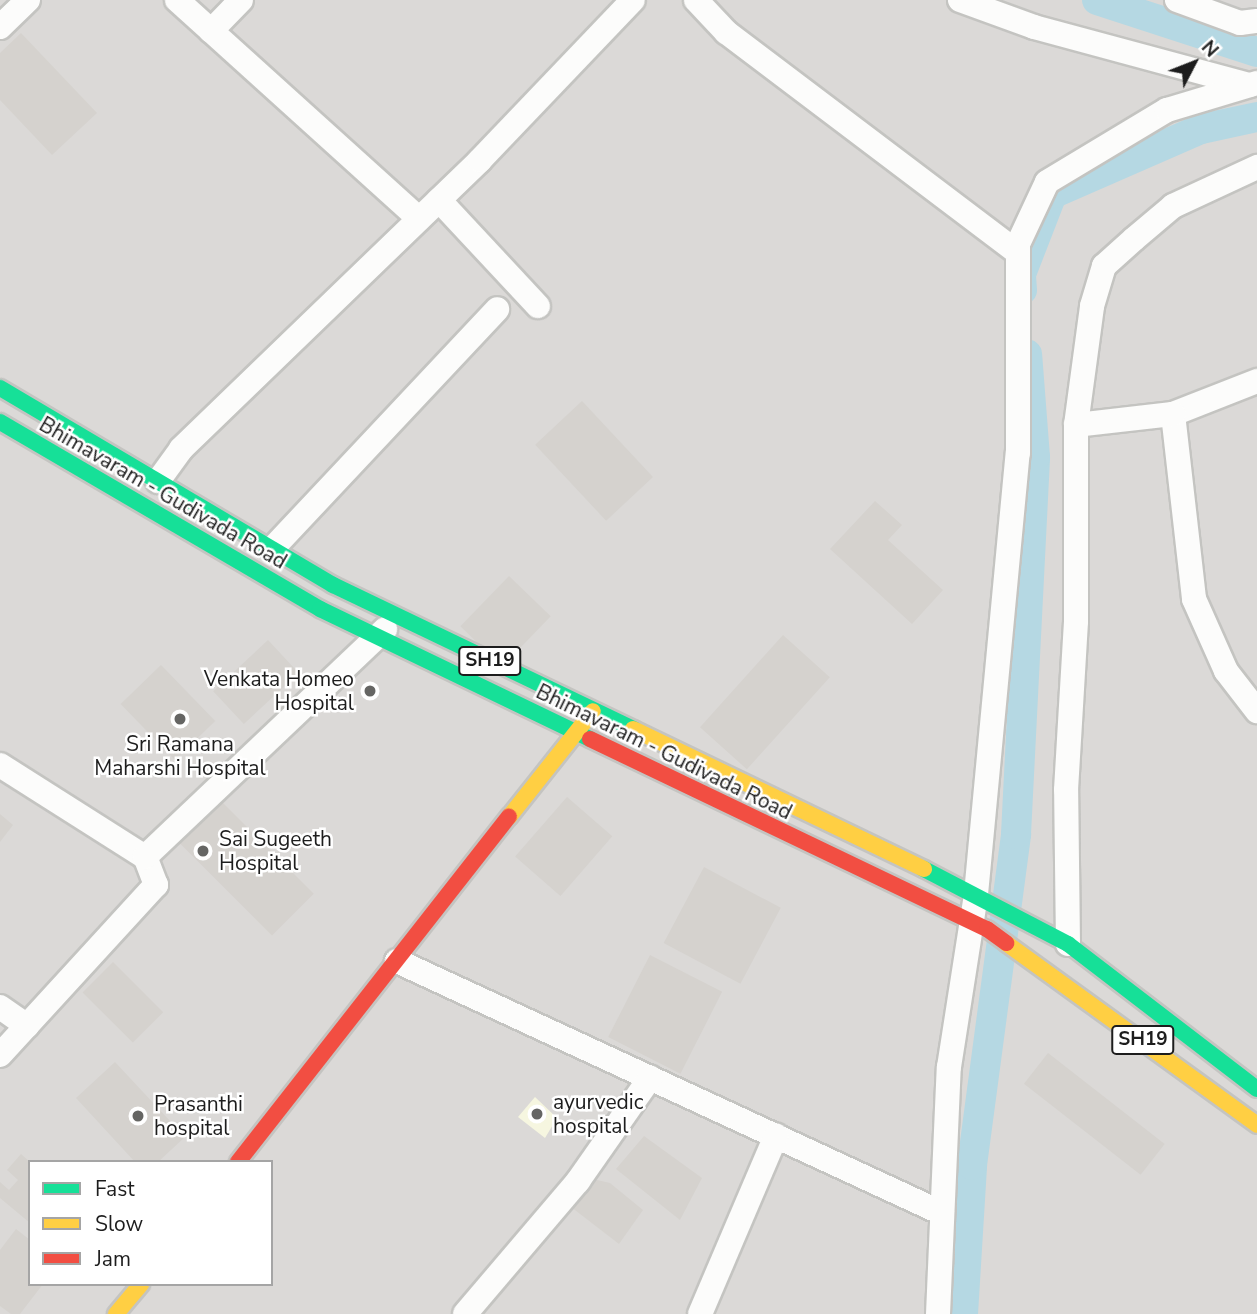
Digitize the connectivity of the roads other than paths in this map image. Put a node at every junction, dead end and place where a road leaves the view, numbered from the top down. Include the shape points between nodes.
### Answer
1 (27, 0) edge
2 (177, 0) edge
3 (241, 0) edge
4 (633, 0) edge
5 (696, 0) edge
6 (960, 0) edge
7 (1177, 0) edge
8 (1257, 21) edge
9 (0, 27) edge
10 (211, 31) junction
11 (1253, 84) edge
12 (1257, 167) edge
13 (439, 200) junction
14 (419, 219) junction
15 (1018, 253) junction
16 (538, 306) dead end
17 (497, 309) dead end
18 (1257, 381) edge
19 (0, 388) edge
20 (1173, 414) junction
21 (0, 422) edge
22 (1076, 425) junction
23 (158, 481) junction
24 (272, 549) junction
25 (396, 614) junction
26 (378, 637) junction
27 (593, 711) junction
28 (1257, 711) edge
29 (577, 734) junction
30 (0, 765) edge
31 (145, 857) junction
32 (986, 900) junction
33 (979, 926) junction
34 (1069, 944) junction
35 (397, 961) junction
36 (1125, 988) junction
37 (0, 1007) edge
38 (1108, 1014) junction
39 (27, 1026) junction
40 (0, 1055) edge
41 (650, 1078) junction
42 (1257, 1089) edge
43 (1257, 1125) edge
44 (776, 1136) junction
45 (240, 1160) edge
46 (942, 1213) junction
47 (139, 1286) edge
48 (116, 1314) edge
49 (465, 1314) edge
50 (700, 1314) edge
51 (937, 1314) edge

1 - 9 street
2 - 10 street
3 - 10 street
4 - 13 street
5 - 15 street via 726,32
6 - 11 street via 1034,27
7 - 8 street via 1240,23
10 - 14 street
11 - 15 street via 1167,110 1047,182 1030,212
12 - 22 street via 1173,206 1104,266 1092,306
13 - 14 street
13 - 16 street
14 - 23 street via 181,449
15 - 32 street via 1018,453
17 - 24 street
18 - 20 street
19 - 23 main road, Bhimavaram - Gudivada Road / SH19
20 - 22 street
20 - 28 street via 1194,599 1226,671
21 - 26 main road, Bhimavaram - Gudivada Road / SH19 via 320,609
22 - 34 street via 1076,621 1066,790
23 - 24 main road, Bhimavaram - Gudivada Road / SH19
24 - 25 main road, Bhimavaram - Gudivada Road / SH19 via 333,585
25 - 26 street
25 - 27 main road, Bhimavaram - Gudivada Road / SH19
26 - 29 main road, Bhimavaram - Gudivada Road / SH19
26 - 31 street
27 - 29 main road
27 - 32 main road, Bhimavaram - Gudivada Road / SH19
29 - 33 main road, Bhimavaram - Gudivada Road / SH19
29 - 35 main road
30 - 31 street
31 - 39 street via 156,885
32 - 33 street
32 - 34 main road, Bhimavaram - Gudivada Road / SH19
33 - 38 main road, Bhimavaram - Gudivada Road / SH19 via 1029,955
33 - 46 street via 949,1067
34 - 36 main road, Bhimavaram - Gudivada Road / SH19
35 - 41 street
35 - 45 main road
36 - 38 main road
36 - 42 main road, Bhimavaram - Gudivada Road / SH19
37 - 39 street
38 - 43 main road, Bhimavaram - Gudivada Road / SH19
39 - 40 street
41 - 44 street
41 - 49 street via 578,1181
44 - 46 street
44 - 50 street
46 - 51 street
47 - 48 main road

